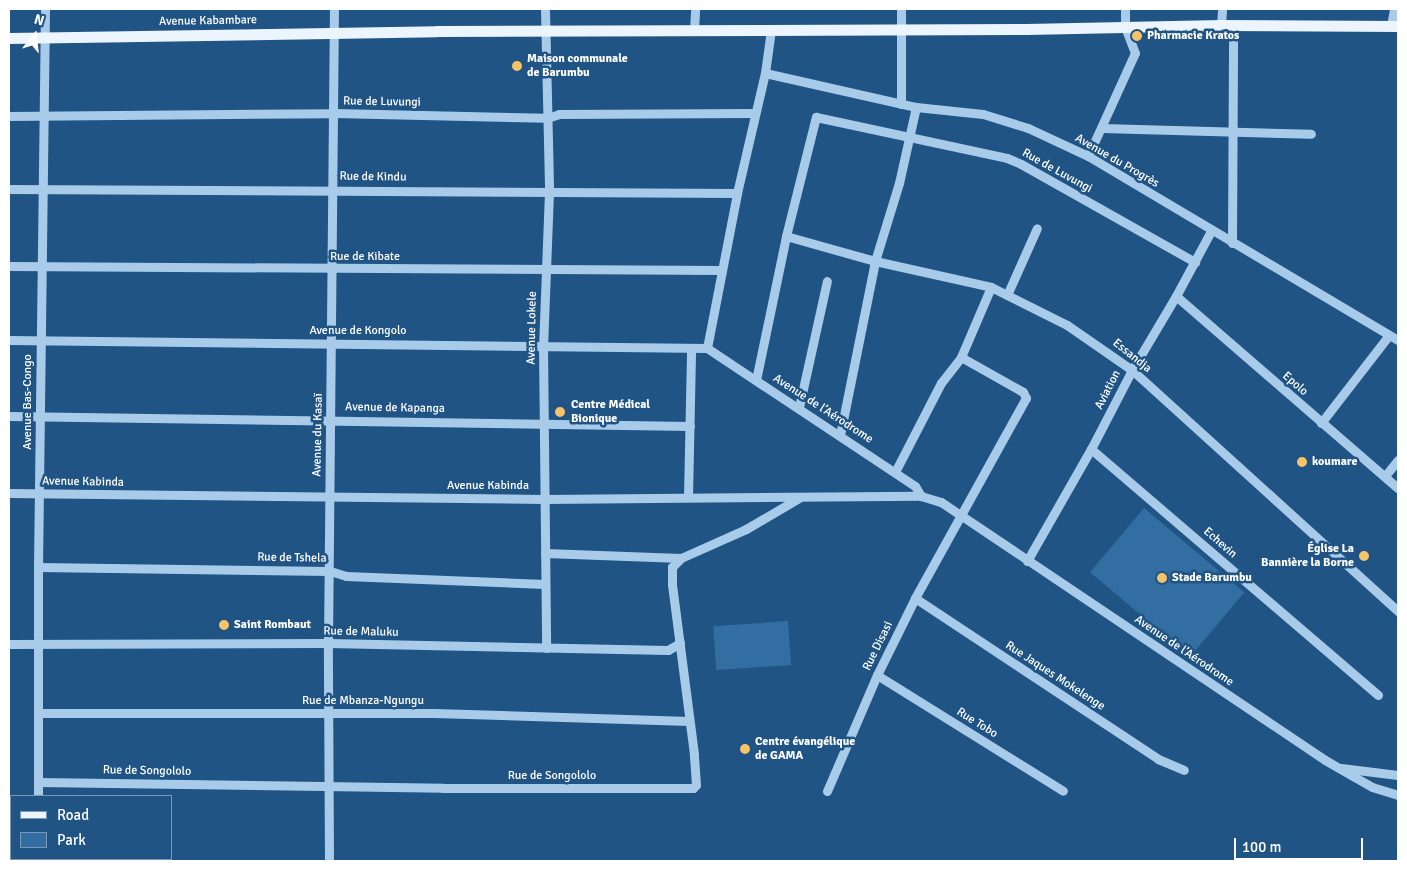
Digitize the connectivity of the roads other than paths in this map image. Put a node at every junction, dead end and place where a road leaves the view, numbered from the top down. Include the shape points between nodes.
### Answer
1 (45, 9) edge
2 (334, 9) edge
3 (545, 9) edge
4 (695, 9) edge
5 (901, 9) edge
6 (1124, 9) edge
7 (1222, 9) edge
8 (1394, 9) edge
9 (1221, 25) junction
10 (1233, 25) junction
11 (1394, 25) edge
12 (1124, 27) junction
13 (901, 29) junction
14 (771, 30) junction
15 (545, 31) junction
16 (694, 31) junction
17 (334, 32) junction
18 (9, 38) edge
19 (45, 38) junction
20 (765, 73) junction
21 (901, 104) junction
22 (916, 107) junction
23 (754, 113) junction
24 (334, 114) junction
25 (9, 116) edge
26 (43, 116) junction
27 (547, 118) junction
28 (1102, 128) junction
29 (1232, 133) junction
30 (1311, 134) dead end
31 (910, 136) junction
32 (1088, 156) junction
33 (9, 189) edge
34 (42, 189) junction
35 (331, 190) junction
36 (549, 192) junction
37 (737, 193) junction
38 (1036, 228) dead end
39 (1211, 231) junction
40 (786, 236) junction
41 (1232, 243) junction
42 (875, 261) junction
43 (1195, 262) junction
44 (9, 266) edge
45 (42, 266) junction
46 (331, 269) junction
47 (546, 270) junction
48 (722, 270) junction
49 (828, 282) dead end
50 (992, 287) junction
51 (1007, 295) junction
52 (1176, 296) junction
53 (1389, 335) junction
54 (9, 340) edge
55 (40, 340) junction
56 (1398, 340) edge
57 (332, 343) junction
58 (543, 345) junction
59 (691, 348) junction
60 (707, 348) junction
61 (961, 356) junction
62 (1132, 370) junction
63 (756, 380) junction
64 (799, 407) junction
65 (9, 416) edge
66 (41, 416) junction
67 (331, 419) junction
68 (545, 423) junction
69 (1321, 423) junction
70 (690, 426) junction
71 (840, 435) junction
72 (1091, 449) junction
73 (1398, 460) edge
74 (894, 472) junction
75 (1385, 476) junction
76 (1398, 488) edge
77 (39, 493) junction
78 (9, 494) edge
79 (921, 496) junction
80 (329, 497) junction
81 (688, 497) junction
82 (801, 497) junction
83 (544, 499) junction
84 (962, 516) junction
85 (545, 553) junction
86 (681, 558) junction
87 (1027, 561) junction
88 (38, 567) junction
89 (330, 571) junction
90 (545, 584) junction
91 (914, 598) junction
92 (1398, 611) edge
93 (328, 643) junction
94 (680, 643) junction
95 (9, 644) edge
96 (38, 644) junction
97 (546, 648) junction
98 (877, 675) junction
99 (1378, 695) dead end
100 (38, 713) junction
101 (329, 714) junction
102 (689, 721) junction
103 (1338, 767) junction
104 (1184, 770) dead end
105 (1398, 775) edge
106 (38, 782) junction
107 (328, 786) junction
108 (1063, 791) dead end
109 (827, 792) dead end
110 (38, 795) edge
111 (1398, 795) edge
112 (329, 861) edge

1 - 19 street, Avenue Bas-Congo
2 - 17 street, Avenue du Kasaï
3 - 15 street, Avenue Lokele
4 - 16 street
5 - 13 street
6 - 12 street
7 - 9 street
8 - 11 street
9 - 10 main road, Avenue Kabambare
9 - 12 main road, Avenue Kabambare
10 - 11 main road, Avenue Kabambare
10 - 29 street
12 - 13 main road, Avenue Kabambare
12 - 28 street via 1135,53
13 - 14 main road, Avenue Kabambare
13 - 21 street
14 - 16 main road, Avenue Kabambare
14 - 20 street
15 - 16 main road, Avenue Kabambare
15 - 17 main road, Avenue Kabambare
15 - 27 street, Avenue Lokele
17 - 19 main road, Avenue Kabambare
17 - 24 street, Avenue du Kasaï
18 - 19 main road, Avenue Kabambare
19 - 26 street, Avenue Bas-Congo
20 - 21 street, Avenue du Progrès
20 - 23 street
21 - 22 street, Avenue du Progrès
22 - 31 street
22 - 32 street, Avenue du Progrès via 982,114 1028,128
23 - 27 street, Rue de Luvungi via 559,114
23 - 37 street
24 - 26 street, Rue de Luvungi
24 - 27 street, Rue de Luvungi
24 - 35 street, Avenue du Kasaï
25 - 26 street, Rue de Luvungi
26 - 34 street, Avenue Bas-Congo
27 - 36 street, Avenue Lokele
28 - 29 street
28 - 32 street
29 - 30 street
29 - 41 street
31 - 40 street, Rue de Luvungi via 819,117 814,120
31 - 42 street
31 - 43 street, Rue de Luvungi via 1021,164
32 - 39 street, Avenue du Progrès
33 - 34 street, Rue de Kindu
34 - 35 street, Rue de Kindu
34 - 45 street, Avenue Bas-Congo
35 - 36 street, Rue de Kindu
35 - 46 street, Avenue du Kasaï
36 - 37 street, Rue de Kindu
36 - 47 street, Avenue Lokele
37 - 48 street
38 - 51 street
39 - 41 street, Avenue du Progrès
39 - 43 street, Aviation
40 - 42 street, Essandja
40 - 63 street
41 - 53 street, Avenue du Progrès
42 - 50 street, Essandja
42 - 71 street
43 - 52 street, Aviation
44 - 45 street, Rue de Kibate
45 - 46 street, Rue de Kibate
45 - 55 street, Avenue Bas-Congo
46 - 47 street, Rue de Kibate
46 - 57 street, Avenue du Kasaï
47 - 48 street, Rue de Kibate
47 - 58 street, Avenue Lokele
48 - 60 street
49 - 64 street
50 - 51 street, Essandja
50 - 61 street
51 - 62 street, Essandja via 1068,326
52 - 62 street, Aviation
52 - 69 street, Epolo
53 - 56 street, Avenue du Progrès
53 - 69 street
54 - 55 street, Avenue de Kongolo
55 - 57 street, Avenue de Kongolo
55 - 66 street, Avenue Bas-Congo
57 - 58 street, Avenue de Kongolo
57 - 67 street, Avenue du Kasaï
58 - 59 street, Avenue de Kongolo
58 - 68 street, Avenue Lokele
59 - 60 street, Avenue de Kongolo
59 - 70 street
60 - 63 street, Avenue de l’Aérodrome
61 - 74 street via 941,383
61 - 84 street, Rue Disasi via 1023,392 1026,398
62 - 72 street, Aviation
62 - 92 street, Essandja
63 - 64 street, Avenue de l’Aérodrome
64 - 71 street, Avenue de l’Aérodrome
65 - 66 street, Avenue de Kapanga
66 - 67 street, Avenue de Kapanga
66 - 77 street, Avenue Bas-Congo
67 - 68 street, Avenue de Kapanga
67 - 80 street, Avenue du Kasaï
68 - 70 street, Avenue de Kapanga
68 - 83 street, Avenue Lokele
69 - 75 street, Epolo
70 - 81 street
71 - 74 street, Avenue de l’Aérodrome
72 - 87 street, Aviation
72 - 99 street, Echevin
73 - 75 street
74 - 79 street, Avenue de l’Aérodrome via 915,486
75 - 76 street, Epolo
77 - 78 street, Avenue Kabinda
77 - 80 street, Avenue Kabinda
77 - 88 street, Avenue Bas-Congo
79 - 82 street, Avenue Kabinda
79 - 84 street, Avenue Kabinda via 941,502
80 - 83 street, Avenue Kabinda
80 - 89 street, Avenue du Kasaï
81 - 82 street, Avenue Kabinda
81 - 83 street, Avenue Kabinda
82 - 86 street via 746,529
83 - 85 street, Avenue Lokele
84 - 87 street, Avenue de l’Aérodrome
84 - 91 street, Rue Disasi
85 - 86 street
85 - 90 street, Avenue Lokele
86 - 94 street, Rue de Songololo via 672,567 671,576
87 - 103 street, Avenue de l’Aérodrome
88 - 89 street, Rue de Tshela
88 - 96 street, Avenue Bas-Congo
89 - 90 street, Rue de Tshela via 354,576
89 - 93 street, Avenue du Kasaï
90 - 97 street, Avenue Lokele
91 - 98 street, Rue Disasi
91 - 104 street, Rue Jaques Mokelenge via 1158,760
93 - 96 street, Rue de Maluku
93 - 97 street, Rue de Maluku
93 - 101 street, Avenue du Kasaï
94 - 97 street, Rue de Maluku via 668,650
94 - 102 street, Rue de Songololo
95 - 96 street, Rue de Maluku
96 - 100 street, Avenue Bas-Congo
98 - 108 street, Rue Tobo
98 - 109 street, Rue Disasi
100 - 101 street, Rue de Mbanza-Ngungu
100 - 106 street, Avenue Bas-Congo
101 - 102 street, Rue de Mbanza-Ngungu via 434,713
101 - 107 street, Avenue du Kasaï
102 - 107 street, Rue de Songololo via 696,785 693,788
103 - 105 street
103 - 111 street, Avenue de l’Aérodrome via 1382,791
106 - 107 street, Rue de Songololo
106 - 110 street, Avenue Bas-Congo
107 - 112 street, Avenue du Kasaï

